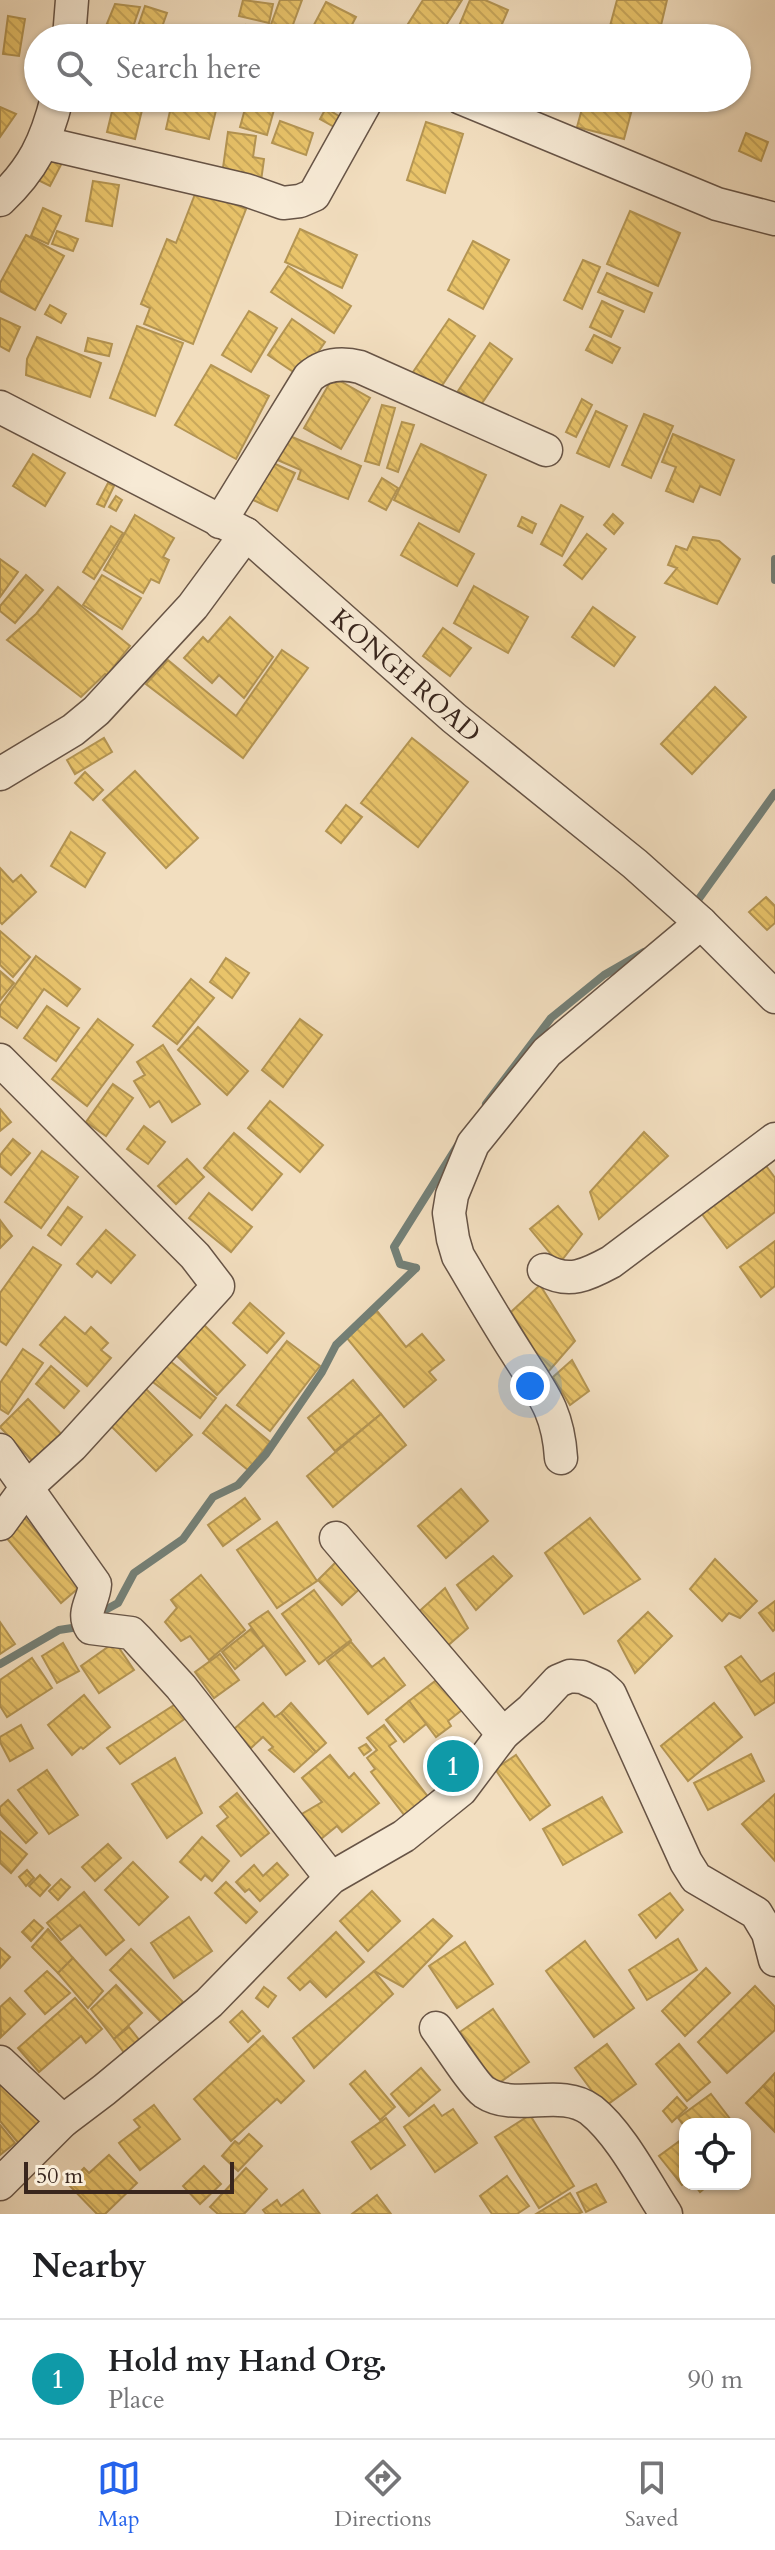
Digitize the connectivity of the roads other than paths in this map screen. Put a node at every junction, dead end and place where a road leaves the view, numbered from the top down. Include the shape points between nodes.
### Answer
1 (72, 0) edge
2 (70, 24) edge
3 (53, 112) edge
4 (360, 112) edge
5 (495, 112) edge
6 (44, 143) junction
7 (0, 200) edge
8 (775, 219) edge
9 (0, 407) edge
10 (546, 450) dead end
11 (233, 528) junction
12 (0, 774) edge
13 (701, 923) junction
14 (775, 997) edge
15 (0, 1060) edge
16 (775, 1139) edge
17 (544, 1270) dead end
18 (0, 1450) edge
19 (561, 1458) dead end
20 (27, 1487) junction
21 (0, 1524) edge
22 (336, 1538) dead end
23 (503, 1734) junction
24 (331, 1878) junction
25 (775, 1960) edge
26 (436, 2028) dead end
27 (0, 2062) edge
28 (63, 2121) junction
29 (0, 2184) edge
30 (666, 2214) edge

1 - 2 street
3 - 6 street
4 - 6 street via 314,195 283,203
5 - 8 street via 703,199
6 - 7 street via 23,178
9 - 11 street, KONGE ROAD
10 - 11 street via 360,367 332,365 309,377
11 - 12 street via 193,606 96,711
11 - 13 street, KONGE ROAD
13 - 14 street, KONGE ROAD
13 - 19 street via 547,1052 473,1144 452,1195 449,1213 458,1256 547,1399
15 - 20 street via 195,1256 218,1286 72,1446
16 - 17 street via 611,1262 573,1277
18 - 20 street
20 - 21 street
20 - 24 street via 95,1584 87,1608 91,1628 131,1633 137,1639
22 - 23 street
23 - 24 street via 461,1790 404,1836
23 - 25 street via 558,1681 582,1677 600,1685 618,1708 696,1878 756,1913
24 - 28 street via 209,2003
26 - 30 street via 482,2091 503,2099 576,2102 590,2110 612,2132
27 - 28 street
28 - 29 street

